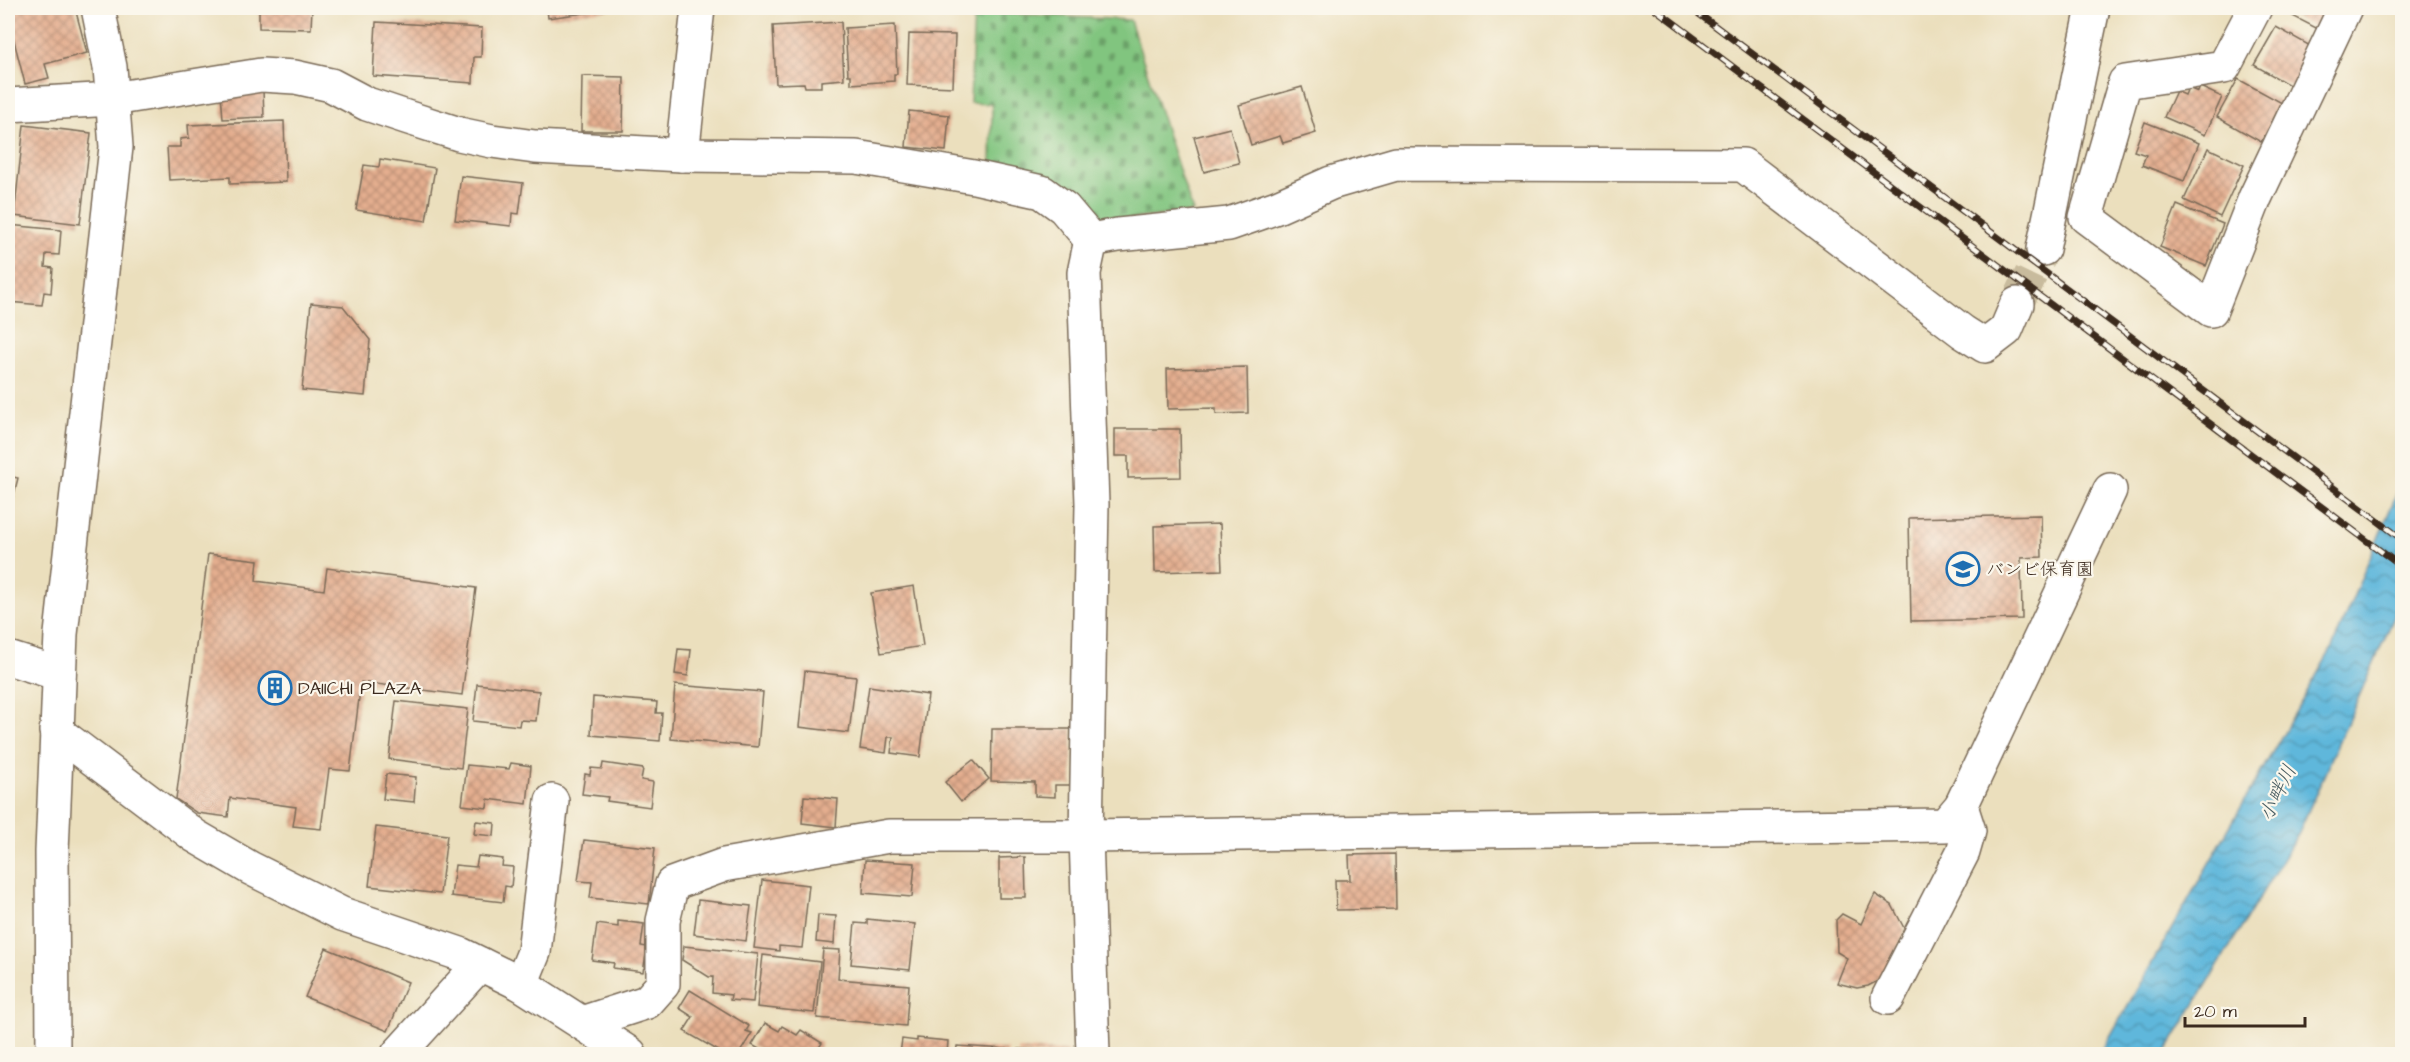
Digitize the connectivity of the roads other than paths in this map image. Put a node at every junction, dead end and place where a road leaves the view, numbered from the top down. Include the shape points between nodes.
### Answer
1 (98, 8) edge
2 (698, 8) edge
3 (2093, 8) edge
4 (2255, 8) edge
5 (2345, 8) edge
6 (113, 99) junction
7 (8, 105) edge
8 (681, 155) junction
9 (1090, 240) junction
10 (2043, 249) tunnel mouth
11 (2017, 304) tunnel mouth
12 (2110, 490) dead end
13 (8, 658) edge
14 (59, 674) junction
15 (56, 731) junction
16 (552, 801) dead end
17 (1961, 806) junction
18 (1086, 837) junction
19 (480, 964) junction
20 (521, 984) junction
21 (1888, 998) dead end
22 (582, 1023) junction
23 (53, 1054) edge
24 (398, 1054) edge
25 (630, 1054) edge
26 (1093, 1054) edge

1 - 6 street
2 - 8 street
3 - 10 street
4 - 5 street via 2224,67 2125,82 2086,217 2211,310 2255,198
6 - 7 street
6 - 8 street via 261,75 295,77 332,85 367,104 492,141
6 - 14 street via 116,147
8 - 9 street via 856,157 974,177 1042,192 1064,208
9 - 11 street via 1228,224 1331,183 1396,164 1743,165 1986,346 2006,330
9 - 18 street via 1084,273 1092,504
12 - 17 street
13 - 14 street
14 - 15 street
15 - 19 street via 195,836 250,868 342,914
15 - 23 street
16 - 20 street via 534,952
17 - 18 street via 1946,825
17 - 21 street via 1969,831 1963,852
18 - 22 street via 889,836 724,865 672,884 663,921 663,984 647,1002
18 - 26 street
19 - 20 street
19 - 24 street
20 - 22 street
22 - 25 street

